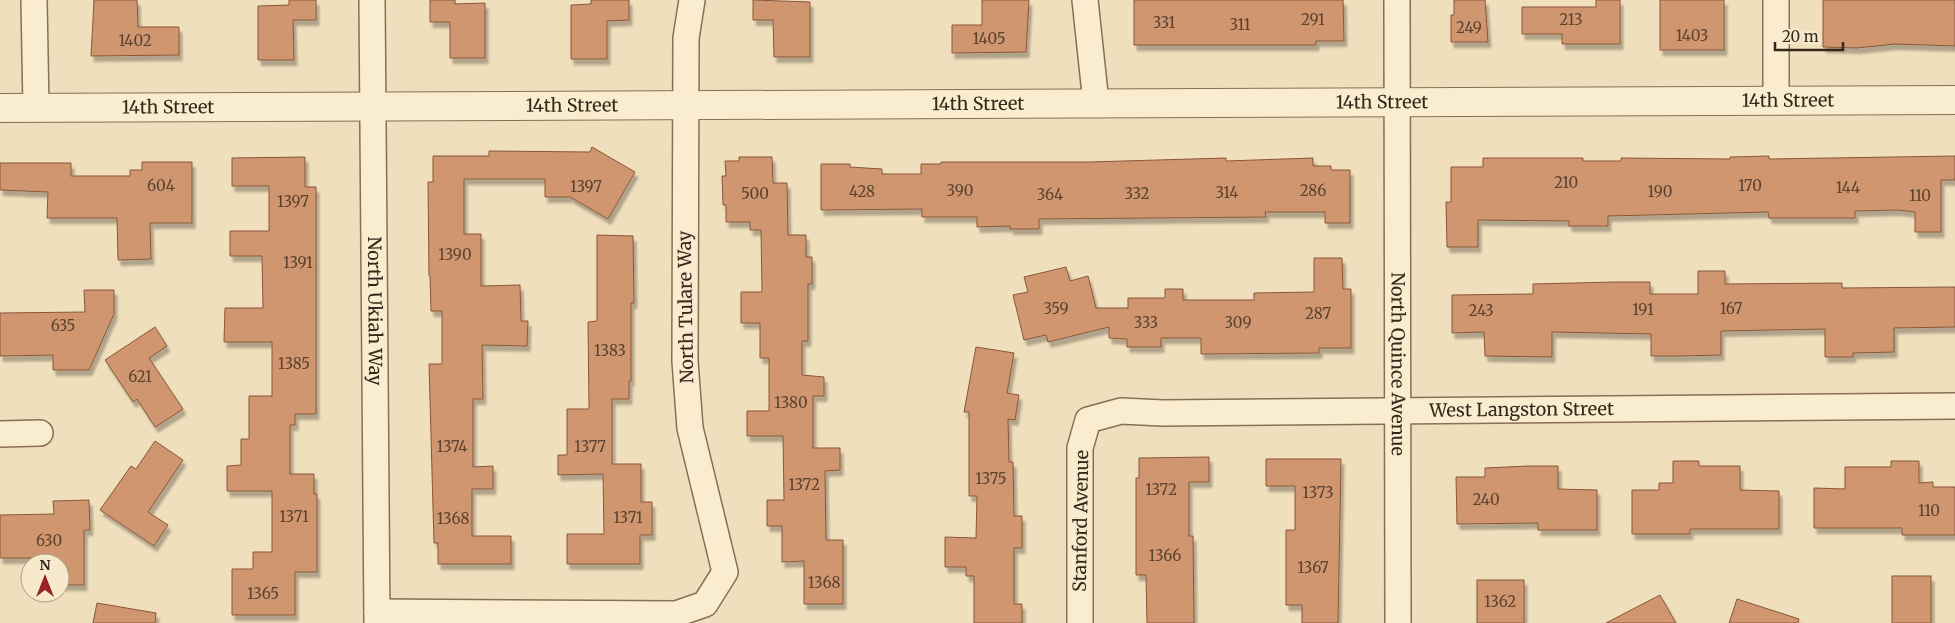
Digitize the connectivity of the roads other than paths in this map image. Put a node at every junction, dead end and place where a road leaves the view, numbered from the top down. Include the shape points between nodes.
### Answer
1 (34, 0) edge
2 (372, 0) edge
3 (692, 0) edge
4 (1085, 0) edge
5 (1397, 0) edge
6 (1776, 0) edge
7 (1955, 100) edge
8 (1776, 101) junction
9 (1096, 104) junction
10 (1396, 104) junction
11 (371, 106) junction
12 (686, 106) junction
13 (0, 108) edge
14 (36, 108) junction
15 (1955, 406) edge
16 (1397, 409) junction
17 (1088, 420) joint
18 (40, 433) dead end
19 (0, 434) edge
20 (377, 617) edge
21 (1080, 623) edge
22 (1398, 623) edge

1 - 14 street
2 - 11 street, North Ukiah Way
3 - 12 street, North Tulare Way via 686,38
4 - 9 street
5 - 10 street, North Quince Avenue
6 - 8 street
7 - 8 street, 14th Street
8 - 10 street, 14th Street
9 - 10 street, 14th Street
9 - 12 street, 14th Street
10 - 16 street, North Quince Avenue
11 - 12 street, 14th Street
11 - 14 street, 14th Street
11 - 20 street, North Ukiah Way
12 - 20 street, North Tulare Way via 685,361 690,428 725,572 705,604 676,614
13 - 14 street, 14th Street
15 - 16 street, West Langston Street
16 - 17 street, West Langston Street via 1121,411
16 - 22 street, North Quince Avenue
17 - 21 street, Stanford Avenue via 1080,448
18 - 19 street

